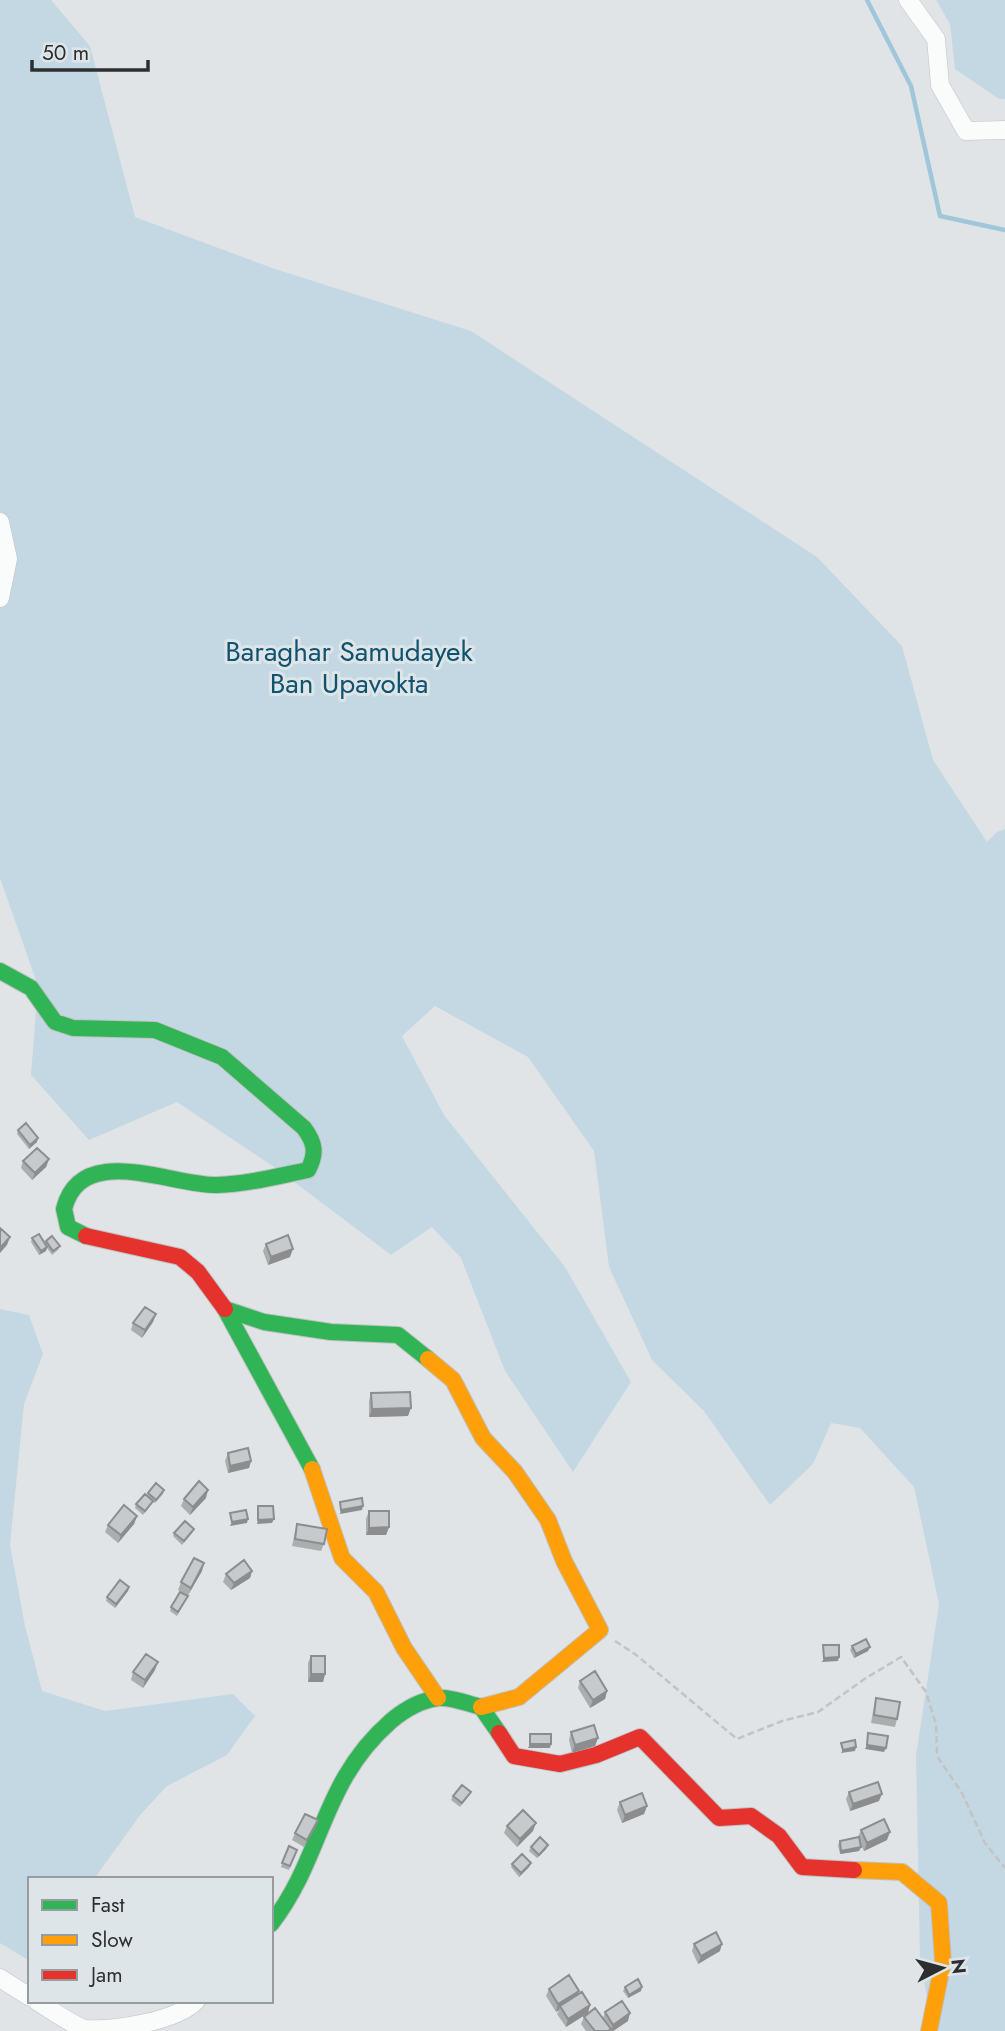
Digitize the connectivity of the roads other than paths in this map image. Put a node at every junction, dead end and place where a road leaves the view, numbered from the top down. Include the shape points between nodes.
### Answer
1 (908, 0) edge
2 (1005, 130) edge
3 (0, 522) edge
4 (0, 598) edge
5 (0, 971) edge
6 (225, 1309) junction
7 (438, 1698) junction
8 (481, 1707) junction
9 (273, 1922) edge
10 (0, 1978) edge
11 (28, 1996) edge
12 (40, 2003) edge
13 (194, 2003) edge
14 (929, 2031) edge

1 - 2 street via 936,39 940,85 965,131
3 - 4 street via 8,559
5 - 6 street via 31,988 55,1022 73,1028 155,1030 222,1057 314,1142 314,1159 308,1170 215,1185 168,1181 130,1170 104,1171 87,1176 74,1187 64,1205 64,1220 73,1233 182,1257
6 - 7 street via 316,1477 342,1558 376,1592 404,1648
6 - 8 street via 264,1322 398,1335 453,1380 483,1438 515,1472 548,1520 600,1630 520,1698
7 - 8 street
7 - 9 street via 411,1706 380,1729 338,1784 314,1849 286,1907
8 - 14 street via 514,1756 560,1764 640,1737 719,1818 751,1816 779,1836 802,1867 902,1872 939,1903 943,1962
10 - 11 street
12 - 13 street via 86,2030 113,2031 140,2031

